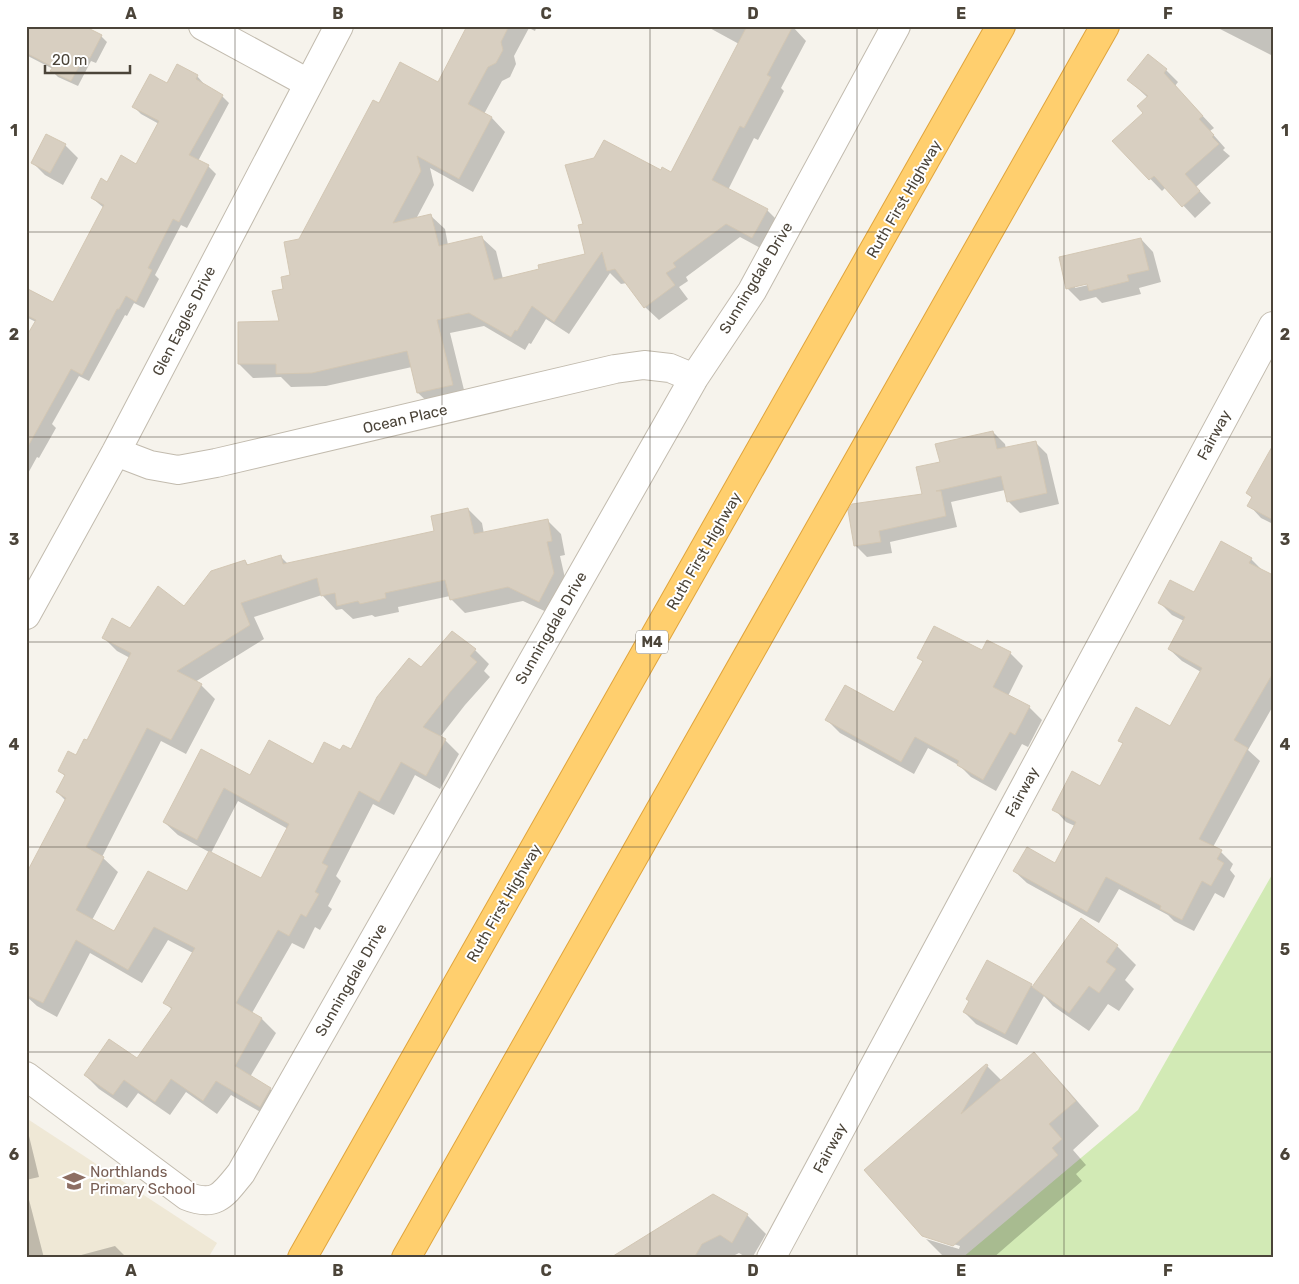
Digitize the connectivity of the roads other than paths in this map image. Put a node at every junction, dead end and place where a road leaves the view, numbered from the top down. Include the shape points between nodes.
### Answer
1 (203, 26) edge
2 (339, 26) edge
3 (896, 26) edge
4 (1001, 26) edge
5 (1105, 26) edge
6 (308, 83) junction
7 (1273, 326) edge
8 (694, 378) junction
9 (116, 452) junction
10 (26, 615) edge
11 (26, 1076) edge
12 (302, 1258) edge
13 (406, 1258) edge
14 (771, 1258) edge

1 - 6 street
2 - 6 street, Glen Eagles Drive
3 - 8 street, Sunningdale Drive via 752,291
4 - 12 highway, Ruth First Highway / M4
5 - 13 highway
6 - 9 street, Glen Eagles Drive
7 - 14 street, Fairway
8 - 9 street, Ocean Place via 670,368 644,365 615,369 178,470 150,465
8 - 11 street, Sunningdale Drive via 226,1192 212,1201 201,1202 187,1196
9 - 10 street, Glen Eagles Drive

